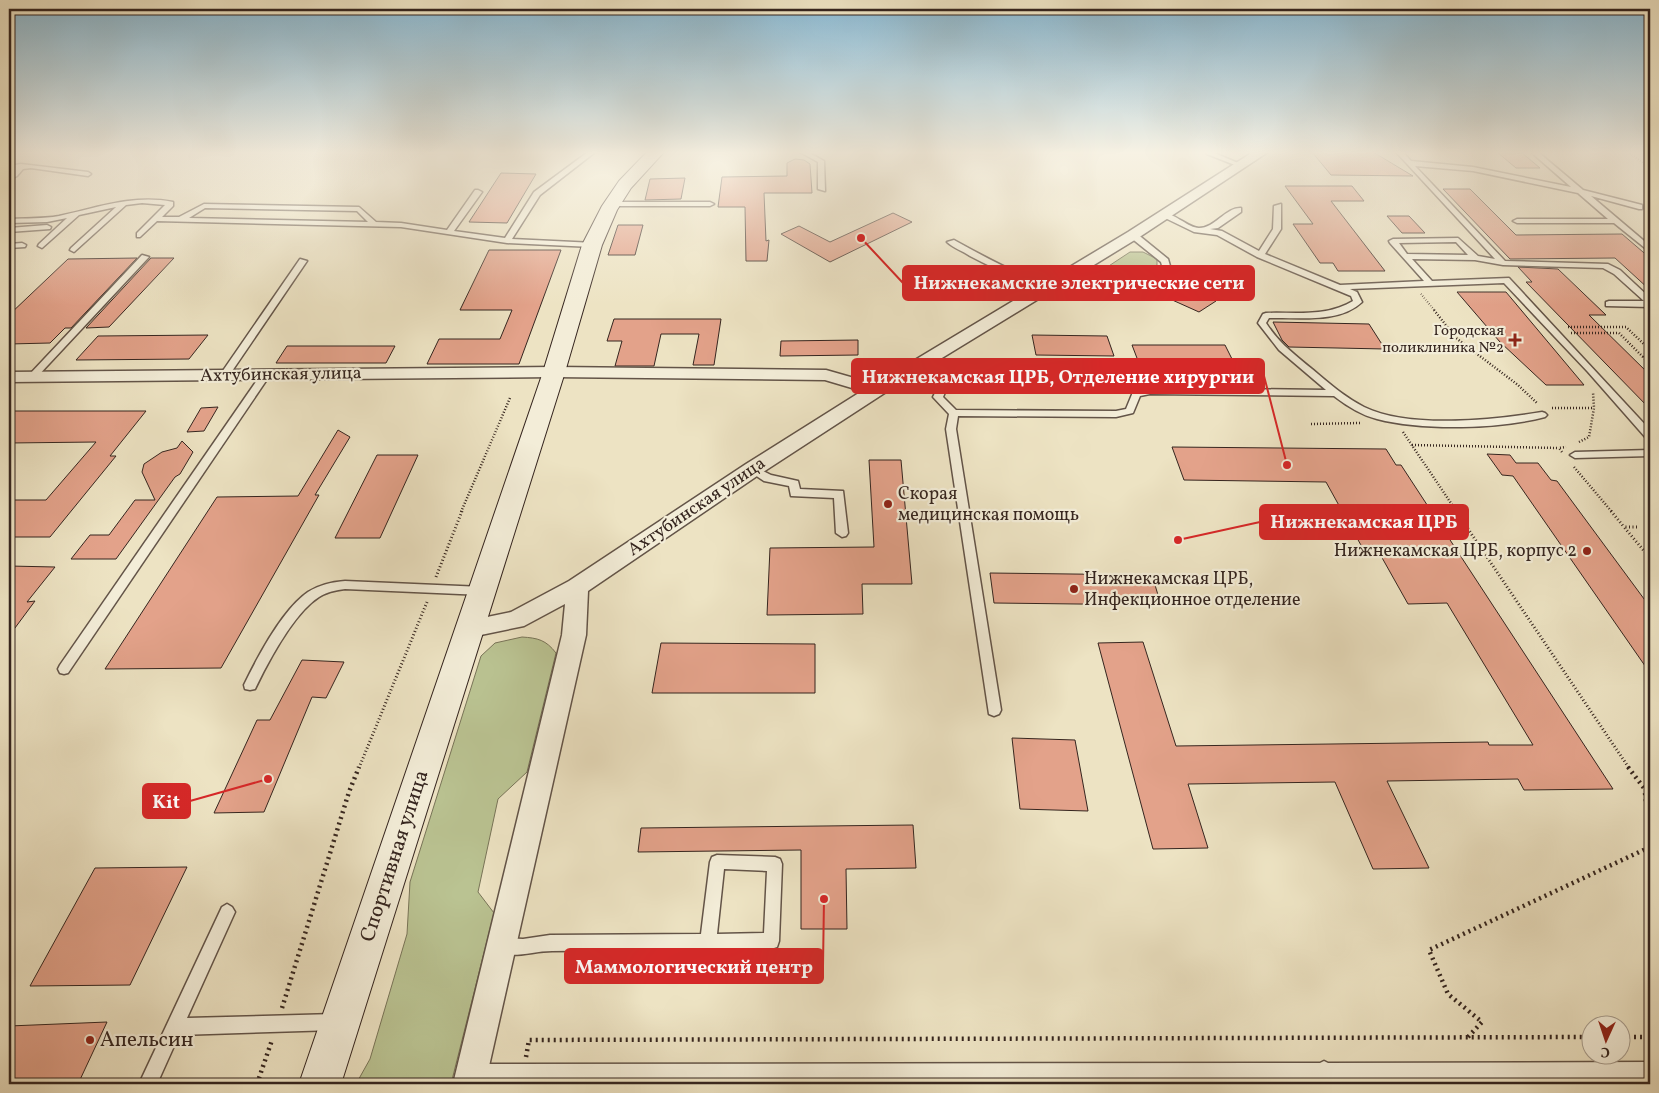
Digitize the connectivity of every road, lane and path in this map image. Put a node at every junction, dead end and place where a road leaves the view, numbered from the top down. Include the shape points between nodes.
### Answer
1 (142, 203) edge
2 (166, 203) edge
3 (470, 203) edge
4 (531, 203) edge
5 (1184, 203) edge
6 (1447, 203) edge
7 (1593, 203) edge
8 (1624, 203) edge
9 (123, 204) junction
10 (613, 204) joint
11 (710, 204) dead end
12 (1278, 206) dead end
13 (1639, 207) dead end
14 (1238, 210) dead end
15 (78, 212) junction
16 (1163, 216) junction
17 (41, 219) junction
18 (156, 219) junction
19 (181, 219) junction
20 (9, 221) edge
21 (1517, 221) dead end
22 (1615, 221) junction
23 (374, 224) junction
24 (47, 227) dead end
25 (29, 228) junction
26 (9, 230) edge
27 (1197, 230) junction
28 (450, 231) junction
29 (140, 235) dead end
30 (1133, 235) junction
31 (1458, 240) junction
32 (1482, 240) junction
33 (507, 241) junction
34 (950, 242) dead end
35 (22, 245) dead end
36 (592, 245) junction
37 (9, 246) edge
38 (42, 246) dead end
39 (74, 250) dead end
40 (1650, 250) edge
41 (1260, 255) junction
42 (1405, 256) junction
43 (145, 257) dead end
44 (1475, 258) junction
45 (303, 261) dead end
46 (1503, 263) junction
47 (1429, 282) junction
48 (1048, 286) junction
49 (1341, 287) junction
50 (1419, 293) dead end
51 (1650, 303) edge
52 (1609, 304) dead end
53 (1568, 327) dead end
54 (1563, 333) dead end
55 (1643, 356) junction
56 (1650, 364) edge
57 (1591, 370) junction
58 (554, 372) junction
59 (903, 374) junction
60 (225, 375) junction
61 (265, 375) junction
62 (9, 377) edge
63 (32, 377) junction
64 (877, 390) junction
65 (1338, 393) junction
66 (510, 398) dead end
67 (1594, 408) junction
68 (954, 414) junction
69 (1542, 415) dead end
70 (1368, 423) dead end
71 (1311, 424) dead end
72 (1402, 430) dead end
73 (1650, 436) edge
74 (1412, 445) junction
75 (1559, 448) junction
76 (1571, 453) junction
77 (1650, 453) edge
78 (753, 469) junction
79 (1624, 526) junction
80 (1637, 527) dead end
81 (842, 533) dead end
82 (1650, 558) edge
83 (578, 587) junction
84 (432, 588) junction
85 (483, 591) junction
86 (471, 628) junction
87 (64, 669) dead end
88 (250, 685) dead end
89 (994, 710) dead end
90 (1645, 792) junction
91 (1650, 796) edge
92 (1650, 837) edge
93 (1650, 847) edge
94 (227, 912) dead end
95 (708, 943) junction
96 (501, 946) junction
97 (340, 1022) junction
98 (278, 1024) junction
99 (174, 1027) junction
100 (1582, 1037) edge
101 (1632, 1037) edge
102 (1650, 1037) edge
103 (1467, 1038) junction
104 (523, 1074) junction
105 (1642, 1075) edge
106 (1327, 1077) edge
107 (470, 1079) edge
108 (1000, 1079) edge
109 (148, 1084) edge
110 (257, 1084) edge
111 (320, 1084) edge

1 - 9 lane
2 - 18 lane via 170,204
3 - 28 lane
4 - 33 lane
5 - 16 street, Ахтубинская улица
6 - 32 lane
7 - 22 lane
8 - 13 lane
9 - 15 lane
9 - 39 lane
10 - 11 lane
10 - 36 street
12 - 41 lane via 1277,229
14 - 27 lane via 1215,226
15 - 17 lane
15 - 38 lane
16 - 27 lane
16 - 30 street, Ахтубинская улица
17 - 20 lane
17 - 25 lane
18 - 19 lane
18 - 29 lane
19 - 23 lane
19 - 23 lane via 204,206 359,209
21 - 22 lane
22 - 40 lane
23 - 28 lane
24 - 25 lane
25 - 26 lane
27 - 41 lane via 1219,234
28 - 33 lane
30 - 48 street, Ахтубинская улица
30 - 48 lane via 1165,261 1170,280 1095,296
31 - 32 lane
31 - 42 lane via 1393,241
31 - 44 lane
32 - 46 lane
33 - 36 lane
34 - 48 lane via 1007,272
35 - 37 lane
36 - 58 street
41 - 49 lane
42 - 44 lane
42 - 47 lane
43 - 63 lane
44 - 46 lane
45 - 60 lane
46 - 51 lane via 1605,266 1617,272
47 - 49 lane
47 - 57 lane via 1506,280
48 - 59 street, Ахтубинская улица
49 - 65 lane via 1354,294 1358,302 1348,310 1337,314 1266,316 1262,323 1268,335 1286,352
50 - 67 path via 1456,338 1543,408
51 - 52 lane
53 - 55 path via 1626,327 1649,349
54 - 55 path via 1619,333
55 - 56 path
57 - 67 path
57 - 73 lane
58 - 61 street, Ахтубинская улица
58 - 64 street, Ахтубинская улица via 826,375
58 - 85 street
59 - 64 street, Ахтубинская улица
59 - 68 lane via 941,390 938,398
60 - 61 street, Ахтубинская улица
60 - 63 street, Ахтубинская улица
61 - 87 lane
62 - 63 street, Ахтубинская улица
64 - 78 street, Ахтубинская улица
65 - 68 lane via 1150,391 1136,394 1130,411 1116,414
65 - 69 lane via 1362,410 1394,420 1472,421
66 - 84 path
67 - 76 path via 1589,437
68 - 89 lane via 951,429
70 - 71 path
72 - 74 path
74 - 75 path
74 - 90 path
75 - 76 path
75 - 76 path
76 - 77 lane
76 - 79 path
78 - 81 lane via 768,478 794,484 795,493 839,494
78 - 83 street, Ахтубинская улица
79 - 80 path
79 - 82 path
83 - 86 street, Ахтубинская улица via 516,620
83 - 96 street via 574,635
84 - 85 lane
84 - 88 lane via 345,584 327,587 309,598 283,631
84 - 98 path via 349,792
85 - 86 street
86 - 97 street, Спортивная улица
90 - 91 path
90 - 92 path
93 - 103 path via 1429,950 1448,994 1482,1022
94 - 99 lane
95 - 95 lane via 772,941 775,864 716,862
95 - 96 lane
96 - 107 street
97 - 98 lane
97 - 111 street, Спортивная улица
98 - 99 lane
98 - 110 path
99 - 109 lane
100 - 103 path
101 - 102 path
103 - 104 path via 529,1040
104 - 107 lane
104 - 108 lane
105 - 106 lane
106 - 108 lane via 1166,1070

